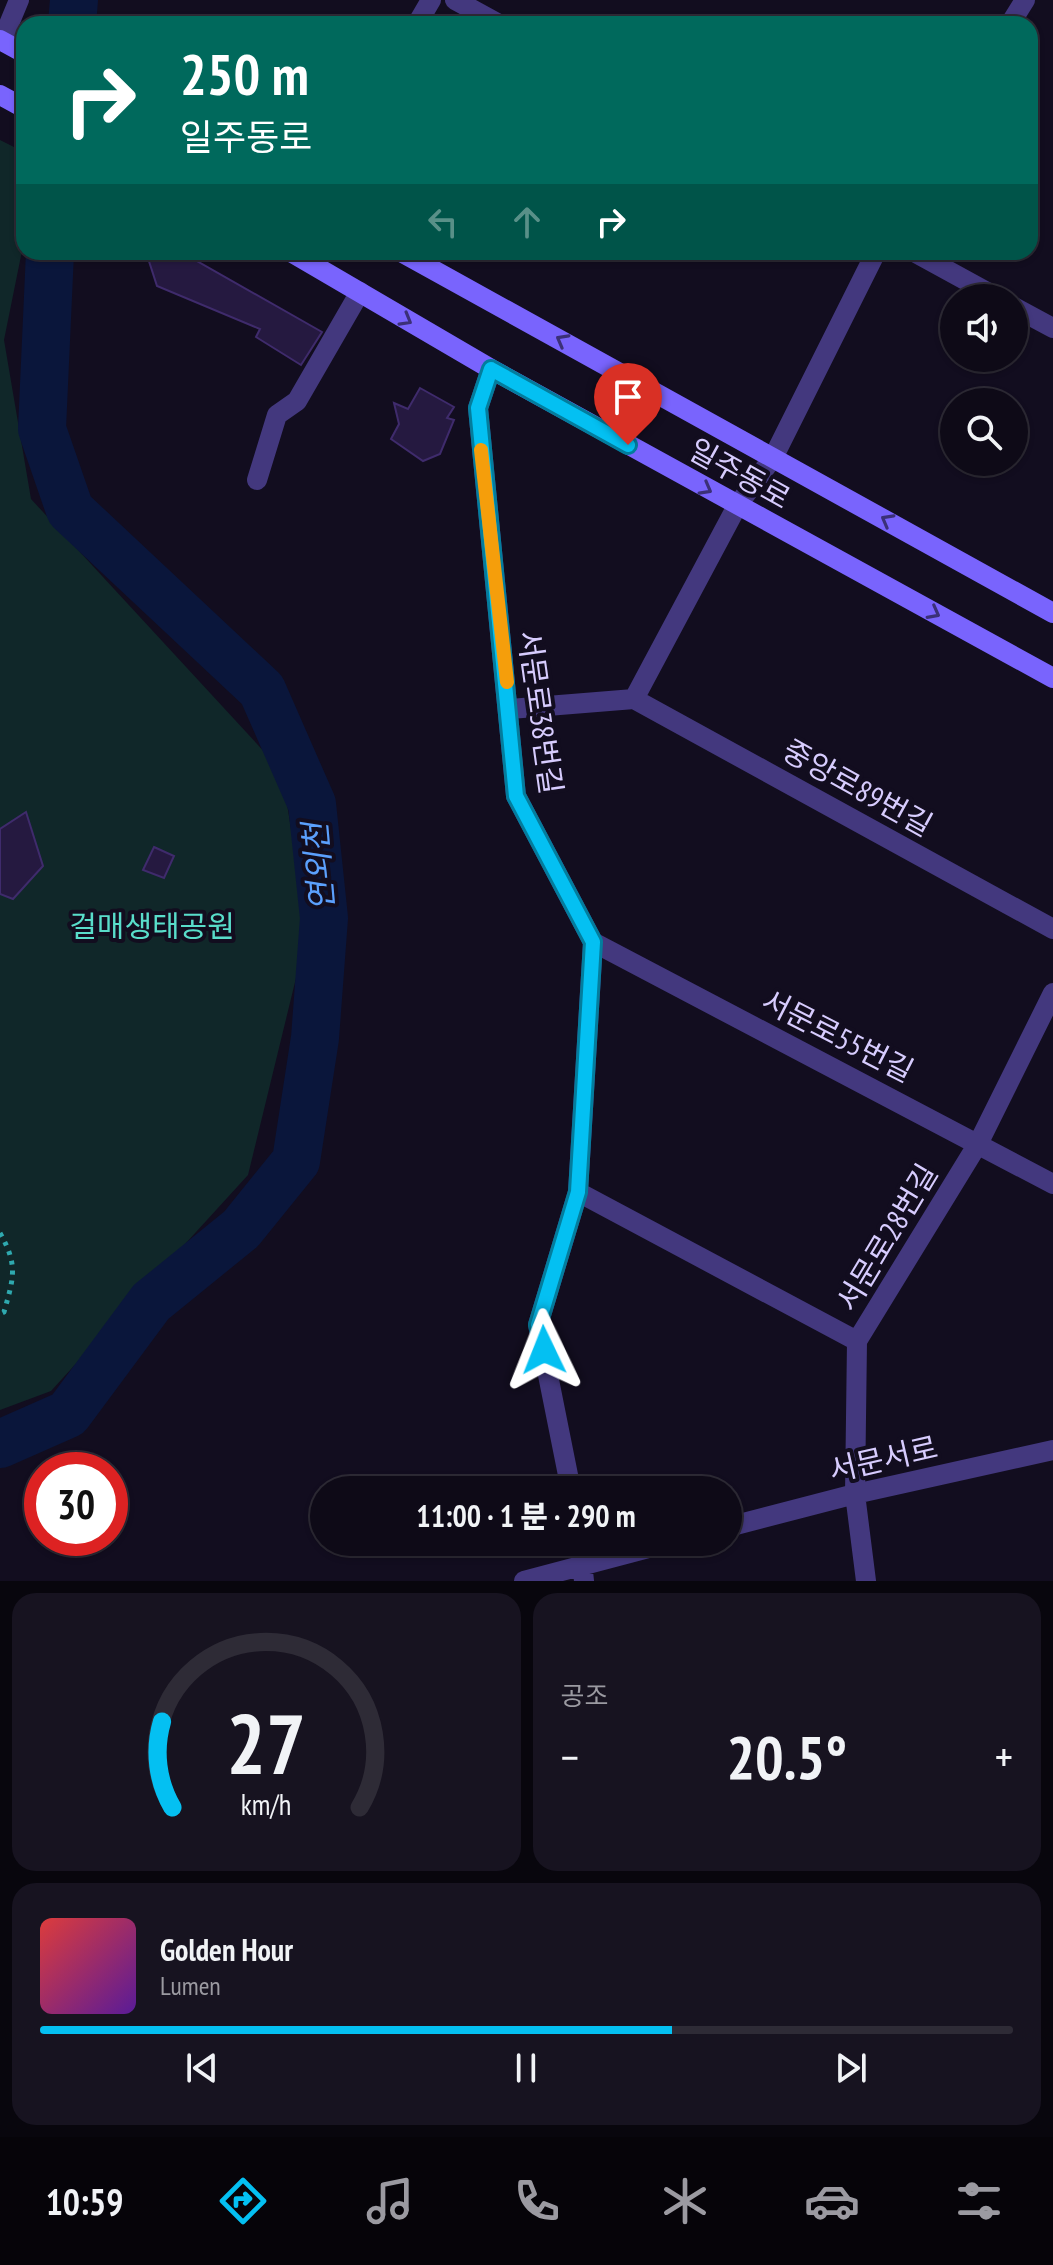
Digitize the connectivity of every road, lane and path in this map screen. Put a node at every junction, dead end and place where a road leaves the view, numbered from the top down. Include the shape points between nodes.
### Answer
1 (19, 0) edge
2 (455, 0) edge
3 (484, 16) edge
4 (1, 40) edge
5 (305, 260) edge
6 (416, 260) edge
7 (872, 260) edge
8 (929, 260) edge
9 (972, 284) edge
10 (360, 292) junction
11 (1028, 315) edge
12 (1053, 328) edge
13 (491, 369) junction
14 (774, 456) junction
15 (257, 480) dead end
16 (737, 506) junction
17 (1053, 613) edge
18 (1053, 678) edge
19 (634, 699) junction
20 (510, 709) junction
21 (1053, 929) edge
22 (593, 942) junction
23 (1053, 993) edge
24 (979, 1142) junction
25 (1053, 1184) edge
26 (578, 1192) junction
27 (0, 1233) edge
28 (0, 1314) edge
29 (857, 1341) junction
30 (1053, 1450) edge
31 (568, 1476) edge
32 (855, 1494) junction
33 (742, 1523) edge
34 (632, 1556) edge
35 (584, 1573) edge
36 (524, 1581) edge
37 (866, 1581) edge

1 - 4 street
2 - 3 street
5 - 10 main road, 일주동로
14 -> 6 main road, 일주동로
7 - 14 street
8 - 9 street
10 -> 13 main road, 일주동로
10 - 15 street via 297,401 277,415
11 - 12 street
13 -> 16 main road, 일주동로
13 - 20 street, 서문로38번길 via 478,408
14 - 16 street
17 -> 14 main road, 일주동로
16 -> 18 main road, 일주동로
16 - 19 street
19 - 20 street
19 - 21 street, 중앙로89번길
20 - 22 street, 서문로38번길 via 516,796
22 - 24 street, 서문로55번길
22 - 26 street
23 - 24 street, 서문로28번길
24 - 25 street, 서문로55번길
24 - 29 street, 서문로28번길
26 - 29 street
26 - 31 street via 538,1325
27 - 28 path via 14,1257 12,1284
29 - 32 street, 서문로28번길
30 - 32 street, 서문서로
32 - 33 street, 서문서로
32 - 37 street, 서문로28번길
34 - 35 street
35 - 36 street

